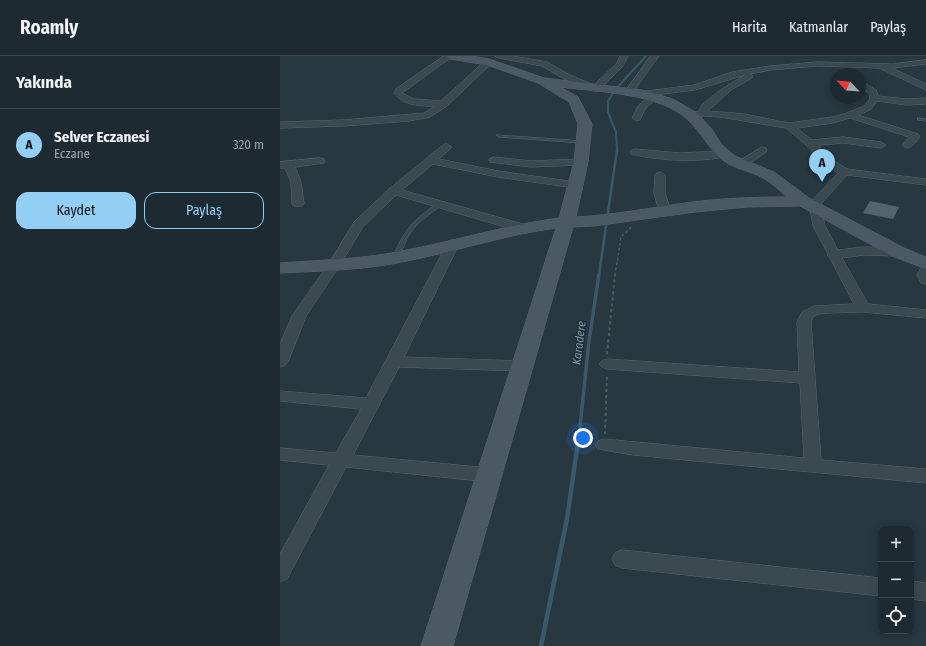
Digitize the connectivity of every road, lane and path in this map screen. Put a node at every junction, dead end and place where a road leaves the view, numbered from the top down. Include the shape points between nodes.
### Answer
1 (449, 56) edge
2 (499, 56) edge
3 (624, 56) edge
4 (655, 56) edge
5 (522, 57) edge
6 (486, 60) edge
7 (854, 62) edge
8 (926, 62) edge
9 (880, 65) junction
10 (772, 66) junction
11 (544, 67) edge
12 (787, 67) junction
13 (866, 87) edge
14 (926, 87) edge
15 (598, 89) junction
16 (636, 94) junction
17 (874, 98) junction
18 (926, 101) edge
19 (444, 104) junction
20 (698, 115) junction
21 (849, 115) junction
22 (637, 118) dead end
23 (920, 119) dead end
24 (926, 120) edge
25 (280, 125) edge
26 (789, 126) junction
27 (499, 136) dead end
28 (926, 141) edge
29 (810, 143) junction
30 (881, 146) dead end
31 (447, 147) dead end
32 (762, 150) dead end
33 (582, 152) junction
34 (635, 152) dead end
35 (724, 154) junction
36 (431, 160) junction
37 (494, 160) dead end
38 (320, 161) dead end
39 (284, 164) edge
40 (742, 164) junction
41 (844, 172) junction
42 (660, 175) dead end
43 (926, 182) edge
44 (575, 185) junction
45 (393, 191) junction
46 (298, 204) dead end
47 (440, 204) junction
48 (810, 205) junction
49 (665, 211) junction
50 (640, 215) junction
51 (566, 222) junction
52 (522, 228) junction
53 (453, 244) junction
54 (898, 252) junction
55 (833, 255) junction
56 (396, 257) junction
57 (926, 264) edge
58 (334, 265) junction
59 (280, 268) edge
60 (926, 271) edge
61 (926, 280) edge
62 (863, 308) junction
63 (926, 314) edge
64 (280, 362) edge
65 (394, 362) junction
66 (607, 364) junction
67 (522, 366) junction
68 (808, 378) junction
69 (280, 396) edge
70 (372, 404) junction
71 (604, 445) joint
72 (280, 454) edge
73 (341, 460) junction
74 (813, 466) junction
75 (489, 475) junction
76 (926, 476) edge
77 (622, 559) dead end
78 (280, 573) edge
79 (878, 587) edge
80 (914, 590) edge
81 (926, 592) edge
82 (437, 646) edge

1 - 6 street
1 - 19 street via 398,93 411,101
2 - 5 street
3 - 15 street
4 - 16 street
5 - 11 street
6 - 11 street
6 - 19 street
7 - 9 street
7 - 12 street
7 - 12 street via 830,74
8 - 9 street
9 - 14 street
10 - 12 street
10 - 16 street via 694,87
10 - 20 street via 728,88 710,101
11 - 15 street
11 - 15 street
11 - 33 street via 574,100 585,124
13 - 17 street via 873,92
15 - 16 street
16 - 20 street via 669,102
16 - 22 street via 641,108
17 - 18 street via 906,102
17 - 21 street via 868,108
19 - 25 street via 426,115 409,118
20 - 26 street via 744,117
20 - 35 street via 717,148
21 - 26 street via 833,120
21 - 28 street via 915,136 910,141
23 - 24 lane
26 - 29 street
27 - 33 lane
29 - 30 street via 843,140
29 - 41 street via 816,148 819,156
31 - 36 street
32 - 40 street
33 - 37 street via 531,164
33 - 44 street
34 - 35 street via 699,158
35 - 40 street
36 - 44 street via 498,174
36 - 45 street
38 - 39 street
39 - 46 street via 296,182
40 - 48 street via 769,175
41 - 43 street
41 - 48 street
42 - 49 street via 658,188
44 - 51 street
45 - 47 street
45 - 58 street via 358,226
47 - 52 street
47 - 56 lane via 408,230
48 - 49 street via 746,202
48 - 54 street
48 - 55 street
49 - 50 street
50 - 51 street
50 - 66 path via 638,223 621,237 619,244 608,333
51 - 52 street
51 - 67 street
52 - 53 street
53 - 56 street
53 - 65 street
54 - 55 street via 863,251
54 - 57 street
55 - 62 street
56 - 58 street
58 - 59 street
58 - 64 street via 299,316
60 - 61 street
62 - 63 street
62 - 68 street via 814,310 807,315 804,322
65 - 67 street
65 - 70 street
66 - 68 street
66 - 71 path
67 - 75 street
68 - 74 street
69 - 70 street
70 - 73 street
71 - 74 street
72 - 73 street
73 - 75 street
73 - 78 street
74 - 76 street
75 - 82 street
77 - 79 street
80 - 81 street

